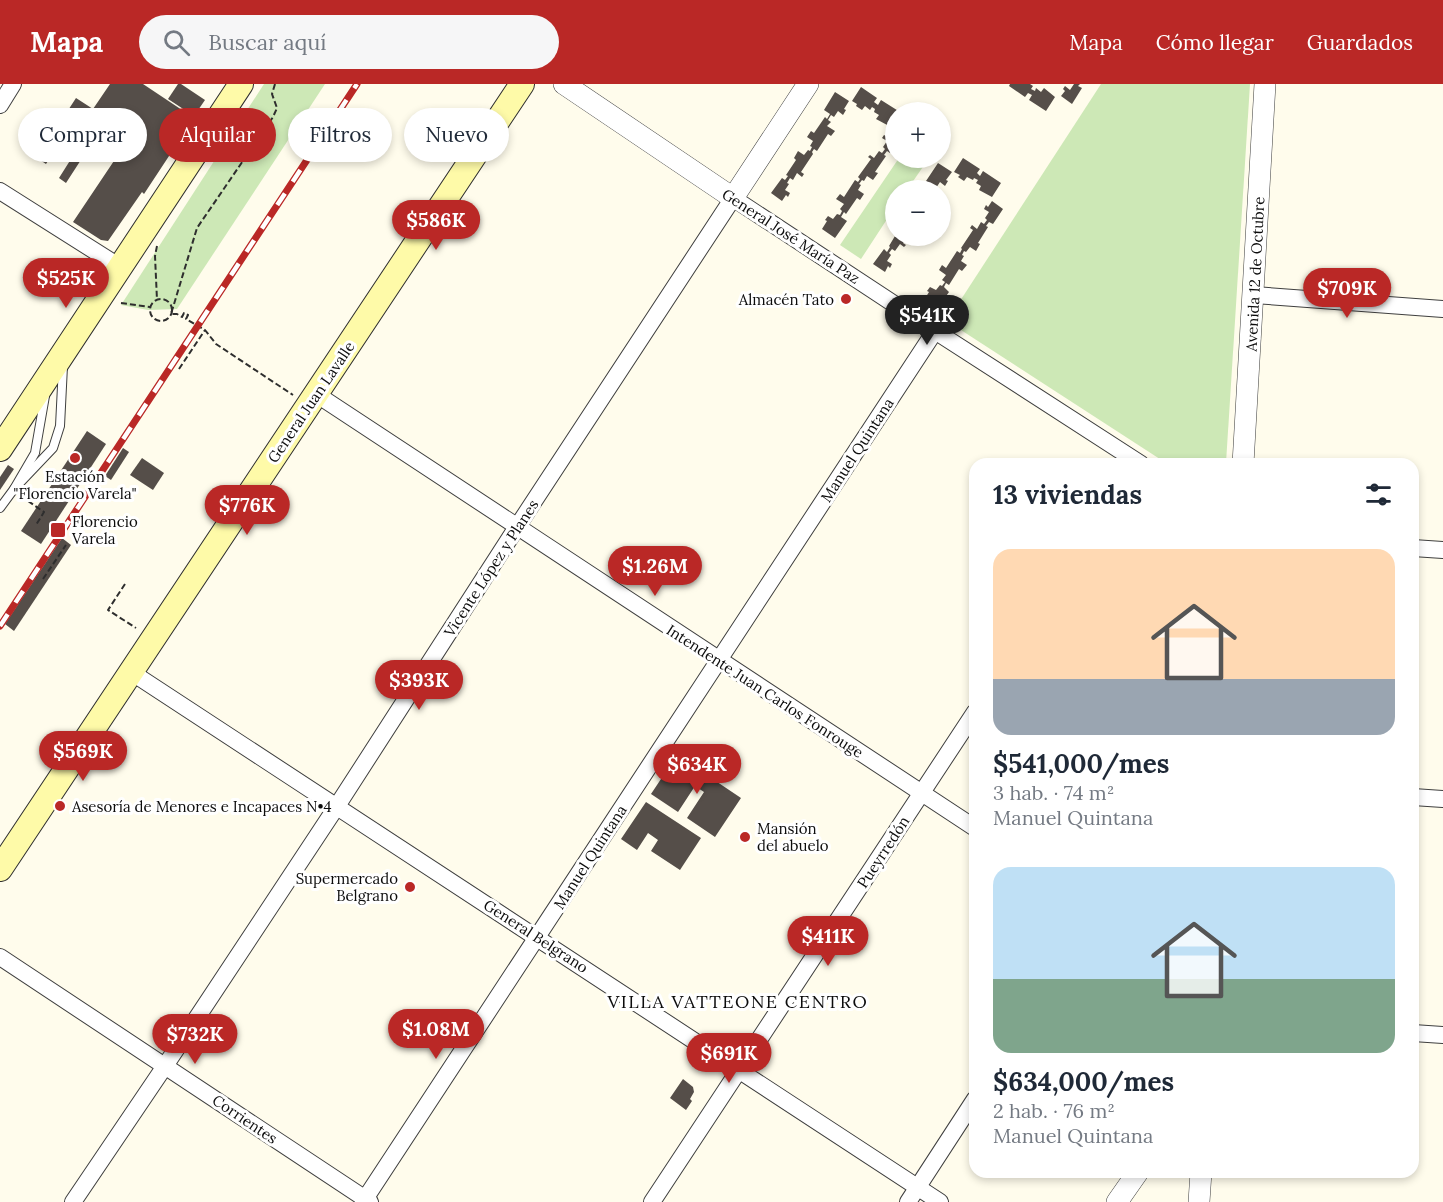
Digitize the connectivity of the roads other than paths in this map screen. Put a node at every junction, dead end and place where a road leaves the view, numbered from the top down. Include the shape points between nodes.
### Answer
1 (14, 84) edge
2 (241, 84) edge
3 (522, 84) edge
4 (564, 84) edge
5 (808, 84) edge
6 (1265, 84) edge
7 (0, 105) edge
8 (0, 190) edge
9 (733, 198) junction
10 (120, 267) junction
11 (1254, 295) junction
12 (1443, 309) edge
13 (935, 331) junction
14 (64, 351) junction
15 (48, 375) junction
16 (305, 394) junction
17 (0, 449) edge
18 (1132, 458) edge
19 (1243, 458) edge
20 (14, 489) junction
21 (0, 508) edge
22 (517, 527) junction
23 (1419, 548) edge
24 (1443, 550) edge
25 (719, 660) junction
26 (131, 672) junction
27 (969, 721) edge
28 (922, 793) junction
29 (1419, 797) edge
30 (1443, 799) edge
31 (337, 806) junction
32 (969, 824) edge
33 (0, 869) edge
34 (537, 937) junction
35 (0, 957) edge
36 (1419, 1033) edge
37 (1443, 1035) edge
38 (165, 1066) junction
39 (740, 1070) junction
40 (969, 1108) edge
41 (1134, 1178) edge
42 (1201, 1178) edge
43 (918, 1187) junction
44 (366, 1201) edge
45 (73, 1202) edge
46 (652, 1202) edge
47 (908, 1202) edge
48 (940, 1202) edge
49 (1118, 1202) edge
50 (1199, 1202) edge

1 - 7 street
2 - 10 main road
3 - 16 main road, General Juan Lavalle
4 - 9 street, General José María Paz
5 - 9 street, Vicente López y Planes
6 - 11 street, Avenida 12 de Octubre
8 - 10 street
9 - 13 street, General José María Paz
9 - 22 street, Vicente López y Planes
10 - 14 main road
11 - 12 street
11 - 19 street, Avenida 12 de Octubre
13 - 18 street, General José María Paz
13 - 25 street, Manuel Quintana
14 - 15 main road
14 - 20 lane via 60,426 53,448
15 - 17 main road
15 - 20 lane via 34,453
16 - 22 street, Intendente Juan Carlos Fonrouge
16 - 26 main road, General Juan Lavalle
20 - 21 lane
22 - 25 street, Intendente Juan Carlos Fonrouge
22 - 31 street, Vicente López y Planes
23 - 24 street
25 - 28 street, Intendente Juan Carlos Fonrouge
25 - 34 street, Manuel Quintana
26 - 31 street, General Belgrano
26 - 33 main road, General Juan Lavalle
27 - 28 street, Pueyrredón
28 - 32 street, Intendente Juan Carlos Fonrouge
28 - 39 street, Pueyrredón
29 - 30 street
31 - 34 street, General Belgrano
31 - 38 street, Vicente López y Planes
34 - 39 street, General Belgrano
34 - 44 street, Manuel Quintana
35 - 38 street, Corrientes
36 - 37 street
38 - 44 street, Corrientes
38 - 45 street, Vicente López y Planes
39 - 43 street, General Belgrano
39 - 46 street, Pueyrredón
40 - 43 street
41 - 49 street
42 - 50 street
43 - 47 street
43 - 48 street, General Belgrano

